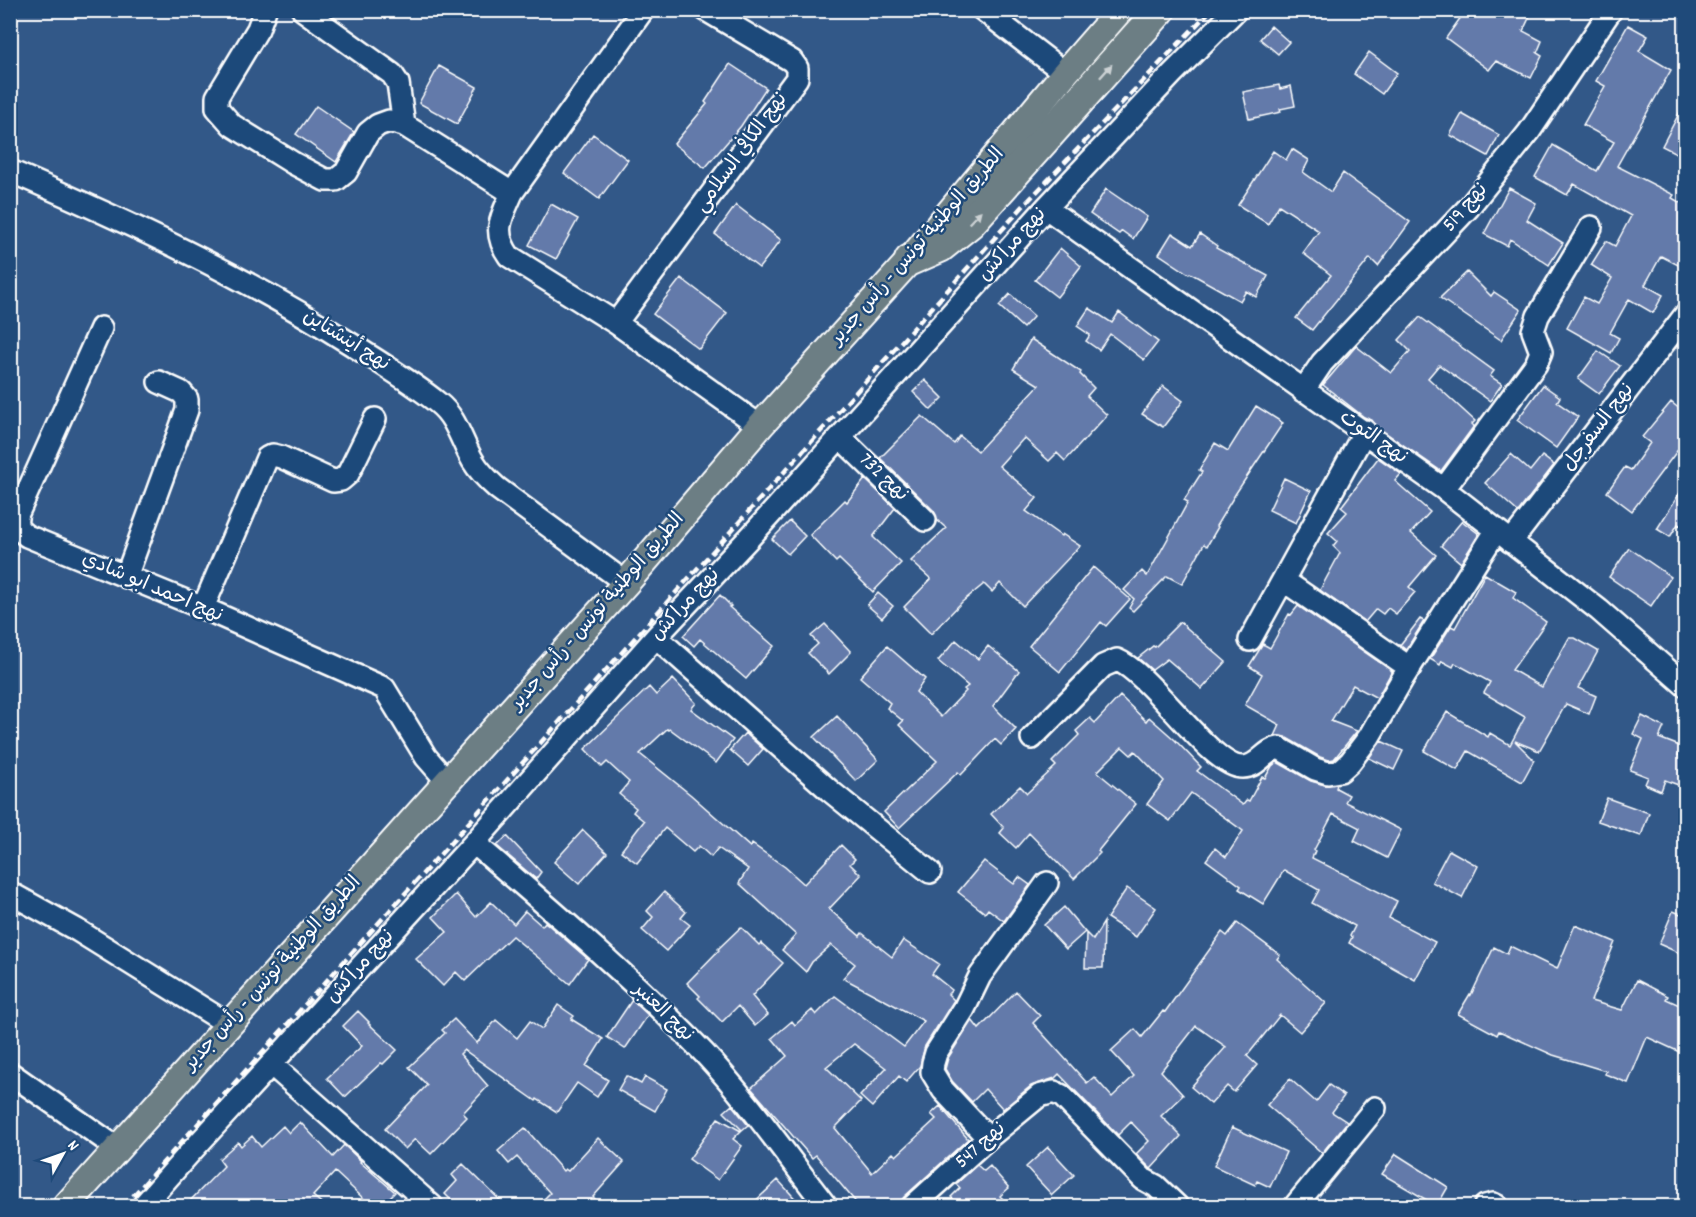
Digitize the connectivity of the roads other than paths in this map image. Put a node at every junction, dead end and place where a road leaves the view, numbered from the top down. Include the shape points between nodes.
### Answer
1 (265, 10) edge
2 (303, 10) edge
3 (643, 10) edge
4 (706, 10) edge
5 (983, 10) edge
6 (1120, 10) edge
7 (1160, 10) edge
8 (1236, 10) edge
9 (1611, 10) edge
10 (1065, 74) junction
11 (404, 124) junction
12 (10, 171) edge
13 (512, 193) junction
14 (1046, 208) junction
15 (1592, 226) dead end
16 (910, 260) junction
17 (1686, 314) edge
18 (616, 323) junction
19 (101, 328) dead end
20 (159, 382) dead end
21 (1303, 391) junction
22 (375, 419) dead end
23 (760, 426) junction
24 (1365, 431) junction
25 (840, 437) junction
26 (1444, 489) junction
27 (925, 520) dead end
28 (1504, 537) junction
29 (126, 577) junction
30 (1283, 580) junction
31 (626, 584) junction
32 (203, 608) junction
33 (656, 637) junction
34 (1250, 640) dead end
35 (1410, 668) junction
36 (1686, 686) edge
37 (1032, 738) dead end
38 (447, 781) junction
39 (474, 843) junction
40 (930, 872) dead end
41 (1047, 883) dead end
42 (10, 893) edge
43 (228, 1024) junction
44 (272, 1065) junction
45 (10, 1073) edge
46 (1375, 1108) dead end
47 (988, 1138) junction
48 (117, 1148) junction
49 (66, 1206) edge
50 (143, 1206) edge
51 (432, 1206) edge
52 (826, 1206) edge
53 (913, 1206) edge
54 (1177, 1206) edge
55 (1295, 1206) edge
56 (1485, 1206) edge
57 (1497, 1206) edge

1 - 11 street via 217,97 217,108 232,125 325,180 336,180 346,172 368,133 389,121
2 - 11 street via 392,74 398,82
3 - 13 street
4 - 18 street, نهج الكافي السلامي via 792,61 797,78
5 - 10 street
6 - 10 main road, الطريق الوطنية تونس - رأس جدير
16 -> 7 highway via 940,247 970,223
8 - 14 street, نهج مراكش
9 - 21 street, نهج 519 via 1522,142 1469,207 1322,363
10 - 16 main road, الطريق الوطنية تونس - رأس جدير
11 - 13 street
12 - 31 street, نهج أينشتاين via 216,266 275,297 390,369 450,414 472,459 497,488
13 - 18 street via 498,232 501,246 509,256
14 - 21 street, نهج التوت
14 - 25 street, نهج مراكش
15 - 26 street via 1538,316 1533,331 1541,352 1536,364
16 - 23 main road, الطريق الوطنية تونس - رأس جدير
17 - 28 street, نهج السفرجل
18 - 23 street
19 - 29 street, نهج احمد ابو شادي via 16,525 27,536
20 - 29 street via 182,392 187,410
21 - 24 street, نهج التوت
22 - 32 street via 348,474 341,480 333,481 281,457 267,458
23 - 31 main road, الطريق الوطنية تونس - رأس جدير
24 - 26 street, نهج التوت
24 - 30 street
25 - 27 street, نهج 732
25 - 33 street, نهج مراكش
26 - 28 street, نهج التوت
28 - 35 street, نهج السفرجل
28 - 36 street, نهج التوت via 1599,610
29 - 32 street, نهج احمد ابو شادي
30 - 34 street
30 - 35 street
31 - 38 main road, الطريق الوطنية تونس - رأس جدير
32 - 38 street, نهج احمد ابو شادي via 384,688 426,758
33 - 39 street, نهج مراكش
33 - 40 street via 829,790
35 - 37 street, نهج السفرجل via 1369,737 1350,762 1333,774 1315,769 1279,748 1254,765 1233,767 1135,671 1117,660 1103,666
38 - 43 main road, الطريق الوطنية تونس - رأس جدير
39 - 44 street, نهج مراكش
39 - 52 street, نهج العنبر via 599,951 705,1054
41 - 47 street via 980,976 933,1063 932,1072 943,1090
42 - 43 street
43 - 48 main road, الطريق الوطنية تونس - رأس جدير
44 - 50 street, نهج مراكش
44 - 51 street
45 - 48 street
46 - 55 street
47 - 53 street, نهج 547
47 - 54 street, نهج 547 via 1039,1096 1054,1092 1143,1179
48 - 49 main road, الطريق الوطنية تونس - رأس جدير
56 - 57 street

